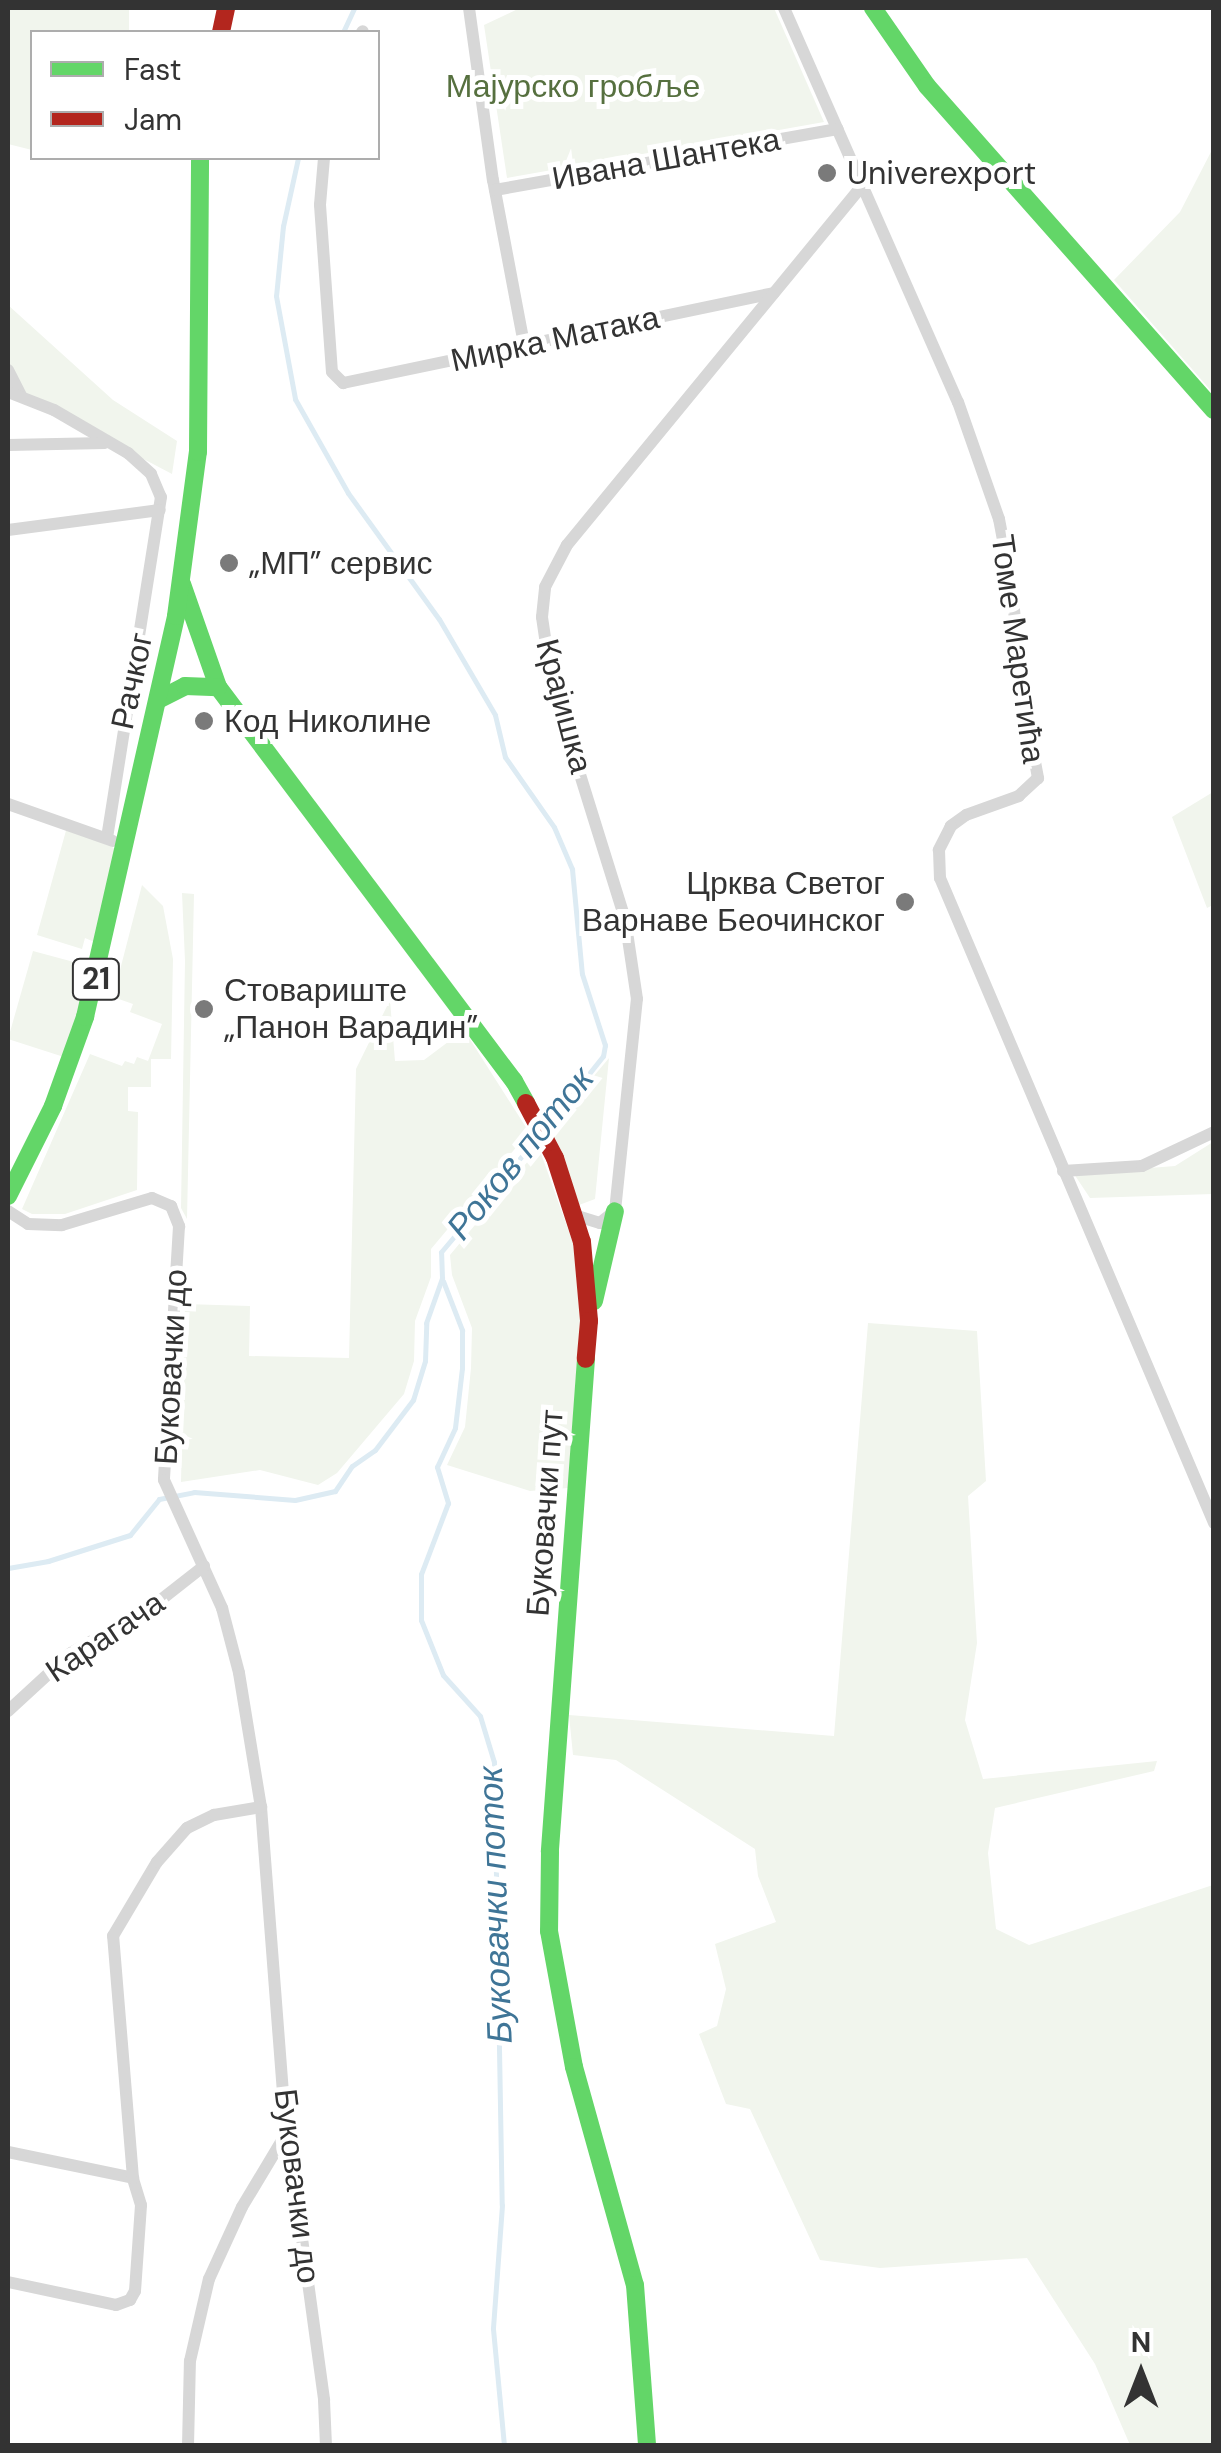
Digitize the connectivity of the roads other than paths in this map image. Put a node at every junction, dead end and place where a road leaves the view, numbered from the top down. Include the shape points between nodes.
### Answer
1 (469, 8) edge
2 (784, 8) edge
3 (873, 8) edge
4 (838, 129) junction
5 (200, 160) edge
6 (324, 160) edge
7 (863, 185) junction
8 (495, 190) junction
9 (774, 294) junction
10 (524, 344) junction
11 (8, 370) edge
12 (14, 394) edge
13 (1214, 410) edge
14 (108, 443) junction
15 (8, 445) edge
16 (160, 510) junction
17 (8, 530) edge
18 (182, 583) junction
19 (218, 688) junction
20 (158, 700) junction
21 (8, 804) edge
22 (107, 838) junction
23 (126, 848) junction
24 (1214, 1132) edge
25 (1063, 1170) junction
26 (8, 1196) edge
27 (614, 1210) junction
28 (8, 1211) edge
29 (574, 1216) junction
30 (589, 1321) junction
31 (1214, 1523) edge
32 (204, 1566) junction
33 (8, 1710) edge
34 (261, 1807) junction
35 (287, 2132) junction
36 (8, 2152) edge
37 (133, 2178) junction
38 (8, 2282) edge
39 (188, 2446) edge
40 (326, 2446) edge
41 (647, 2446) edge

1 - 8 street
2 - 4 street, Томе Маретића
3 - 13 street via 927,86
4 - 7 street, Томе Маретића
4 - 8 street, Ивана Шантека
5 - 18 street, Рачког / 21 via 198,452
6 - 10 street, Мирка Матака via 320,204 336,380 352,383
7 - 9 street, Крајишка
7 - 25 street, Томе Маретића via 954,392 999,519 1038,772 1019,796 951,826 940,844 939,868
8 - 10 street
9 - 10 street, Мирка Матака
9 - 27 street, Крајишка via 567,544 542,600 552,685 625,919 634,971 636,1028
11 - 12 street
12 - 14 street
14 - 15 street
14 - 16 street via 151,474
16 - 17 street
16 - 22 street
18 - 19 street, Буковачки пут
18 - 20 street, Рачког / 21
19 - 20 street via 185,686
19 - 29 street, Буковачки пут via 490,1044 542,1132
20 - 23 street, Рачког / 21
21 - 22 street
22 - 23 street
23 - 26 street, Рачког / 21 via 68,1068
24 - 25 street via 1142,1166
25 - 31 street, Томе Маретића
27 - 29 street via 600,1222
27 - 30 street
28 - 32 street, Буковачки до via 46,1226 141,1199 171,1206 179,1226 164,1480
29 - 30 street, Буковачки пут
30 - 41 street, Буковачки пут via 548,1931 566,2035 632,2268
32 - 33 street, Карагача via 153,1606 71,1653
32 - 34 street, Буковачки до via 239,1673
34 - 35 street, Буковачки до
34 - 37 street via 214,1814 187,1828 157,1862 113,1936
35 - 39 street via 209,2280 190,2361
35 - 40 street, Буковачки до
36 - 37 street
37 - 38 street via 141,2205 130,2300 116,2305

